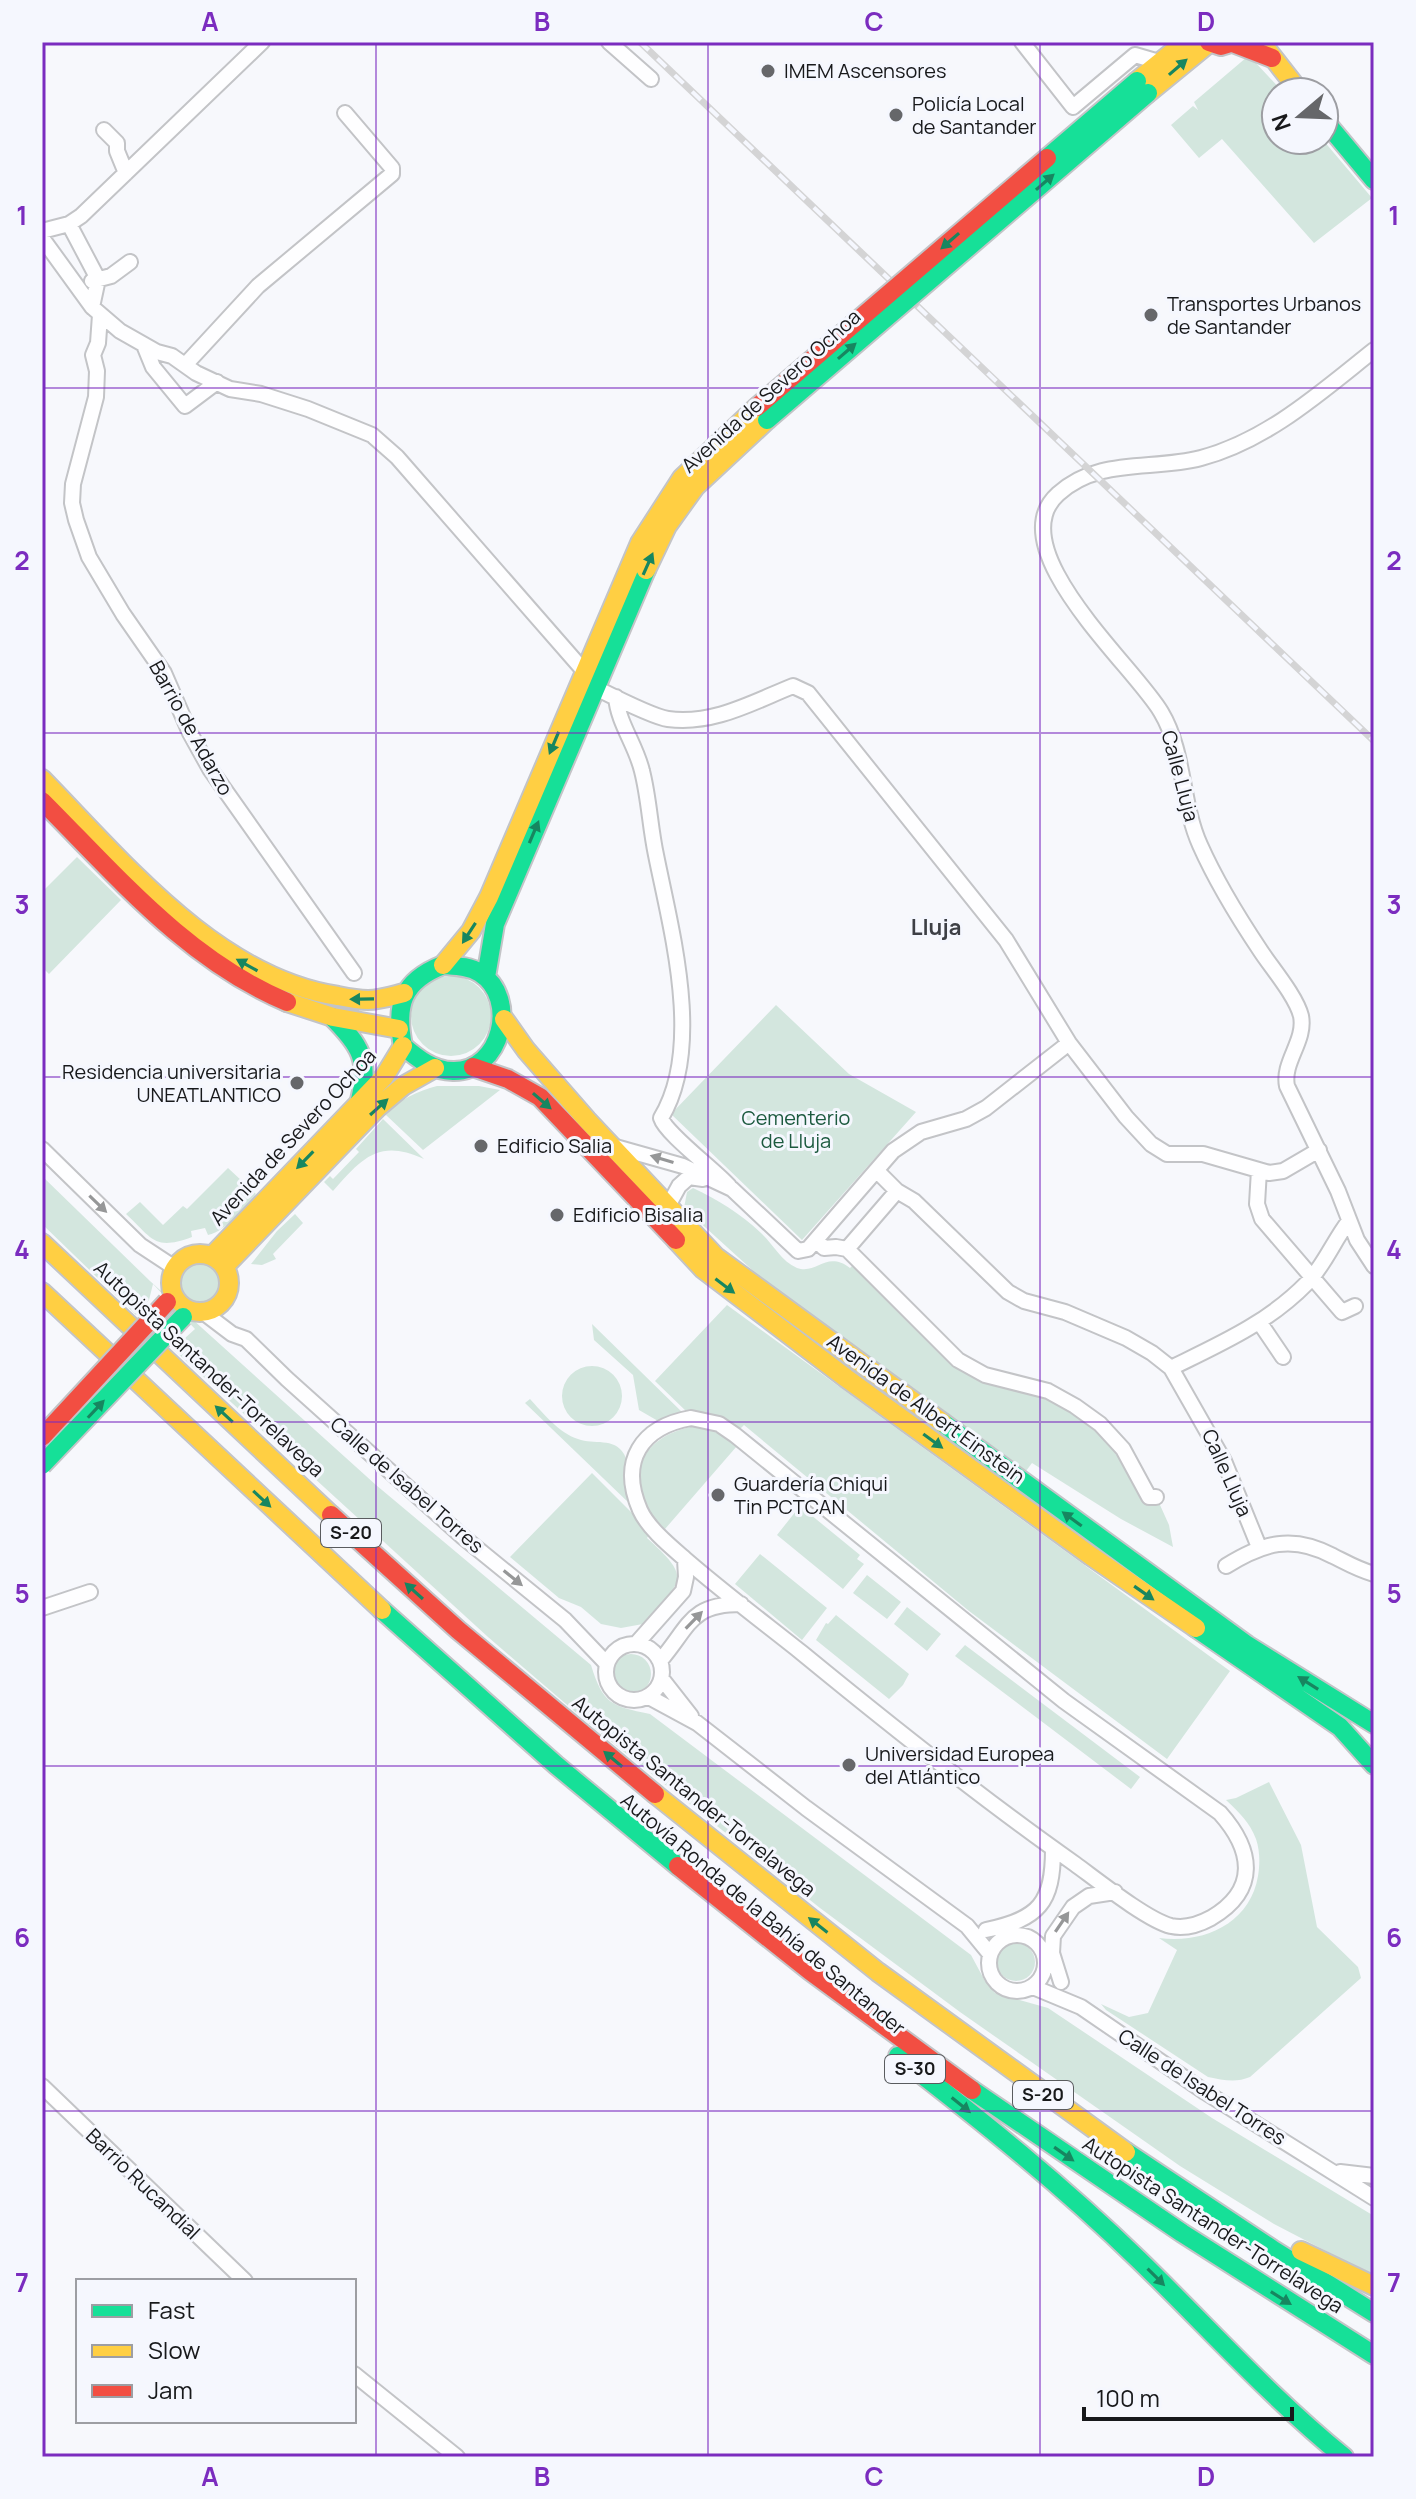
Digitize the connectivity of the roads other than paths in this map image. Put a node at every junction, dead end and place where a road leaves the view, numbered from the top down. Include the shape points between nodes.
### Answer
1 (262, 42) edge
2 (609, 42) edge
3 (1022, 42) edge
4 (1185, 42) edge
5 (1209, 42) edge
6 (1233, 42) edge
7 (1267, 50) edge
8 (1159, 62) junction
9 (1287, 76) edge
10 (651, 79) dead end
11 (1143, 87) junction
12 (345, 113) dead end
13 (104, 130) dead end
14 (1340, 139) edge
15 (126, 173) junction
16 (1374, 178) edge
17 (69, 224) junction
18 (42, 231) edge
19 (42, 238) edge
20 (130, 262) dead end
21 (98, 279) junction
22 (76, 284) junction
23 (96, 311) junction
24 (144, 345) junction
25 (1374, 350) edge
26 (186, 364) junction
27 (217, 382) junction
28 (589, 679) junction
29 (616, 697) junction
30 (42, 779) edge
31 (42, 801) edge
32 (443, 965) junction
33 (354, 973) dead end
34 (486, 977) junction
35 (404, 993) junction
36 (332, 1017) junction
37 (504, 1019) junction
38 (401, 1038) junction
39 (1069, 1043) junction
40 (473, 1067) junction
41 (435, 1068) junction
42 (359, 1104) junction
43 (611, 1146) junction
44 (42, 1149) edge
45 (1319, 1150) junction
46 (1259, 1170) junction
47 (877, 1171) junction
48 (711, 1181) junction
49 (732, 1189) junction
50 (897, 1191) junction
51 (667, 1208) junction
52 (1349, 1221) junction
53 (817, 1241) junction
54 (42, 1243) edge
55 (847, 1249) junction
56 (218, 1261) junction
57 (1374, 1266) edge
58 (175, 1268) junction
59 (1312, 1276) junction
60 (42, 1292) edge
61 (171, 1298) junction
62 (1355, 1306) dead end
63 (191, 1313) junction
64 (1260, 1323) junction
65 (1283, 1357) dead end
66 (1171, 1368) junction
67 (42, 1437) edge
68 (42, 1465) edge
69 (1156, 1497) dead end
70 (1259, 1547) junction
71 (685, 1559) junction
72 (1226, 1566) dead end
73 (1374, 1574) edge
74 (90, 1592) dead end
75 (741, 1604) junction
76 (42, 1608) edge
77 (636, 1644) junction
78 (660, 1661) junction
79 (607, 1664) junction
80 (662, 1679) junction
81 (474, 1693) junction
82 (649, 1697) junction
83 (697, 1723) junction
84 (1374, 1724) edge
85 (1374, 1765) edge
86 (1053, 1849) junction
87 (1115, 1892) junction
88 (967, 1926) junction
89 (986, 1930) junction
90 (1007, 1936) junction
91 (990, 1954) junction
92 (1045, 1970) junction
93 (880, 1973) junction
94 (1061, 1982) junction
95 (1033, 1987) junction
96 (1081, 2007) junction
97 (42, 2086) edge
98 (1324, 2166) junction
99 (1374, 2176) edge
100 (1374, 2198) edge
101 (243, 2279) edge
102 (1374, 2286) edge
103 (1374, 2313) edge
104 (1374, 2355) edge
105 (356, 2376) edge
106 (457, 2457) edge
107 (1344, 2457) edge

1 - 15 street
2 - 10 street
3 - 8 street via 1073,107 1135,55
4 - 8 main road, Avenida de Severo Ochoa
5 - 6 main road
11 -> 5 main road, Avenida de Severo Ochoa
6 - 7 main road
7 - 9 main road
8 - 11 main road, Avenida de Severo Ochoa
11 - 28 main road, Avenida de Severo Ochoa, bridge via 762,414 699,460 661,506 640,543
12 - 26 street via 392,174 258,286
13 - 15 street via 117,143
14 - 16 main road
15 - 17 street
17 - 18 street
17 - 21 street
19 - 22 street
20 - 21 street
21 - 22 street
21 - 23 street, Barrio de Adarzo
22 - 23 street
23 - 24 street
23 - 33 street, Barrio de Adarzo via 96,397 72,503 89,557 164,673 210,769
24 - 26 street
24 - 27 street via 153,367 185,406
25 - 45 street, Calle Lluja via 1303,407 1253,437 1201,458 1092,472 1056,496 1045,512 1050,558 1063,586 1162,713 1199,845 1300,1014 1301,1031 1286,1078
26 - 27 street
27 - 28 street via 372,435 397,457
28 - 29 street
28 -> 32 main road, Avenida de Severo Ochoa via 489,897 471,931
34 -> 28 main road, Avenida de Severo Ochoa via 495,924
29 - 39 street via 666,719 685,719 732,713 793,686 808,693 1006,940
29 - 49 street via 617,712 642,770 680,973 677,1078 661,1118
35 -> 30 main road via 365,1001 338,998 269,977 239,960 210,942 163,899
31 - 36 main road via 195,949 259,989
32 - 34 main road via 471,968
32 - 35 main road via 418,976
34 - 37 main road via 501,998
35 - 38 main road
36 - 38 main road via 381,1023
36 - 42 main road via 365,1059
37 - 40 main road via 497,1045
37 - 43 main road, Avenida de Albert Einstein
38 - 41 main road
38 - 42 main road, Avenida de Severo Ochoa via 384,1077
39 - 46 street via 1151,1144 1167,1154 1203,1154
39 - 47 street via 986,1108 906,1140
40 - 41 main road
40 -> 85 main road, Avenida de Albert Einstein via 540,1097 703,1269 1091,1556 1340,1727
56 -> 41 main road, Avenida de Severo Ochoa via 377,1108
42 -> 56 main road, Avenida de Severo Ochoa via 232,1238
48 -> 43 street via 683,1166
43 - 51 main road, Avenida de Albert Einstein
44 -> 58 street via 140,1245
45 - 46 street via 1283,1171
45 - 52 street, Calle Lluja
46 - 59 street via 1257,1204 1262,1219
47 - 50 street, Calle Lluja
47 - 53 street
48 - 49 street
48 - 51 street via 689,1177
49 - 53 street via 798,1251
50 - 55 street
50 - 66 street, Calle Lluja via 914,1201 1008,1292 1126,1338
84 -> 51 main road, Avenida de Albert Einstein via 1247,1645 856,1362 716,1257
52 - 57 street, Calle Lluja
52 - 59 street
53 - 55 street via 824,1248
93 -> 54 main road, Autopista Santander-Torrelavega / S-20 via 672,1809 414,1592
55 - 69 street via 958,1360 985,1375 1048,1391 1100,1424 1123,1449 1149,1497
56 - 58 main road via 195,1254
56 - 63 main road via 229,1278 227,1297 212,1309
58 - 61 main road
59 - 62 street via 1342,1312
59 - 64 street
60 -> 81 main road, Autopista Santander-Torrelavega / S-20
61 - 63 main road
61 - 67 main road, bridge
68 -> 63 main road, bridge
63 -> 79 street, Calle de Isabel Torres via 246,1339 463,1537 565,1620
64 - 65 street
64 - 66 street
66 - 70 street, Calle Lluja via 1224,1461
70 - 72 street
70 - 73 street via 1309,1545
71 - 75 street
71 - 77 street via 683,1591
71 - 87 street via 641,1512 633,1460 642,1441 660,1426 691,1418 719,1424 735,1435 1064,1701 1220,1813 1237,1832 1245,1878 1239,1895 1204,1922 1171,1926
74 - 76 street
78 -> 75 street via 704,1609
75 - 86 street
77 - 78 street via 652,1650
77 - 79 street via 621,1648
78 - 80 street
79 - 82 street via 606,1675 617,1695 639,1701
80 - 82 street
80 - 83 street
81 -> 104 main road, Autopista Santander-Torrelavega / S-20 via 708,1890 890,2031 1122,2194
81 -> 107 main road, Autovía Ronda de la Bahía de Santander / S-30 via 778,1960 1059,2186 1261,2385
82 - 83 street
83 - 88 street
86 - 87 street
86 - 89 street via 1052,1878 1040,1905 1019,1922
94 -> 87 street via 1053,1936 1073,1907 1089,1896
88 - 89 street
88 - 91 street
89 - 90 street
90 - 91 street
90 - 92 street via 1023,1935 1039,1943
91 - 95 street via 990,1972 1001,1986 1018,1991
92 - 94 street, Calle de Isabel Torres
92 - 95 street
93 - 102 main road, Autovía Ronda de la Bahía de Santander via 1168,2170 1271,2234
93 - 103 main road, Autopista Santander-Torrelavega / S-20 via 1096,2133
94 - 96 street, Calle de Isabel Torres
95 - 96 street, Calle de Isabel Torres
96 - 98 street, Calle de Isabel Torres
97 - 101 street, Barrio Rucandial
98 - 99 street, Calle de Isabel Torres
98 - 100 street, Calle de Isabel Torres
105 - 106 street

